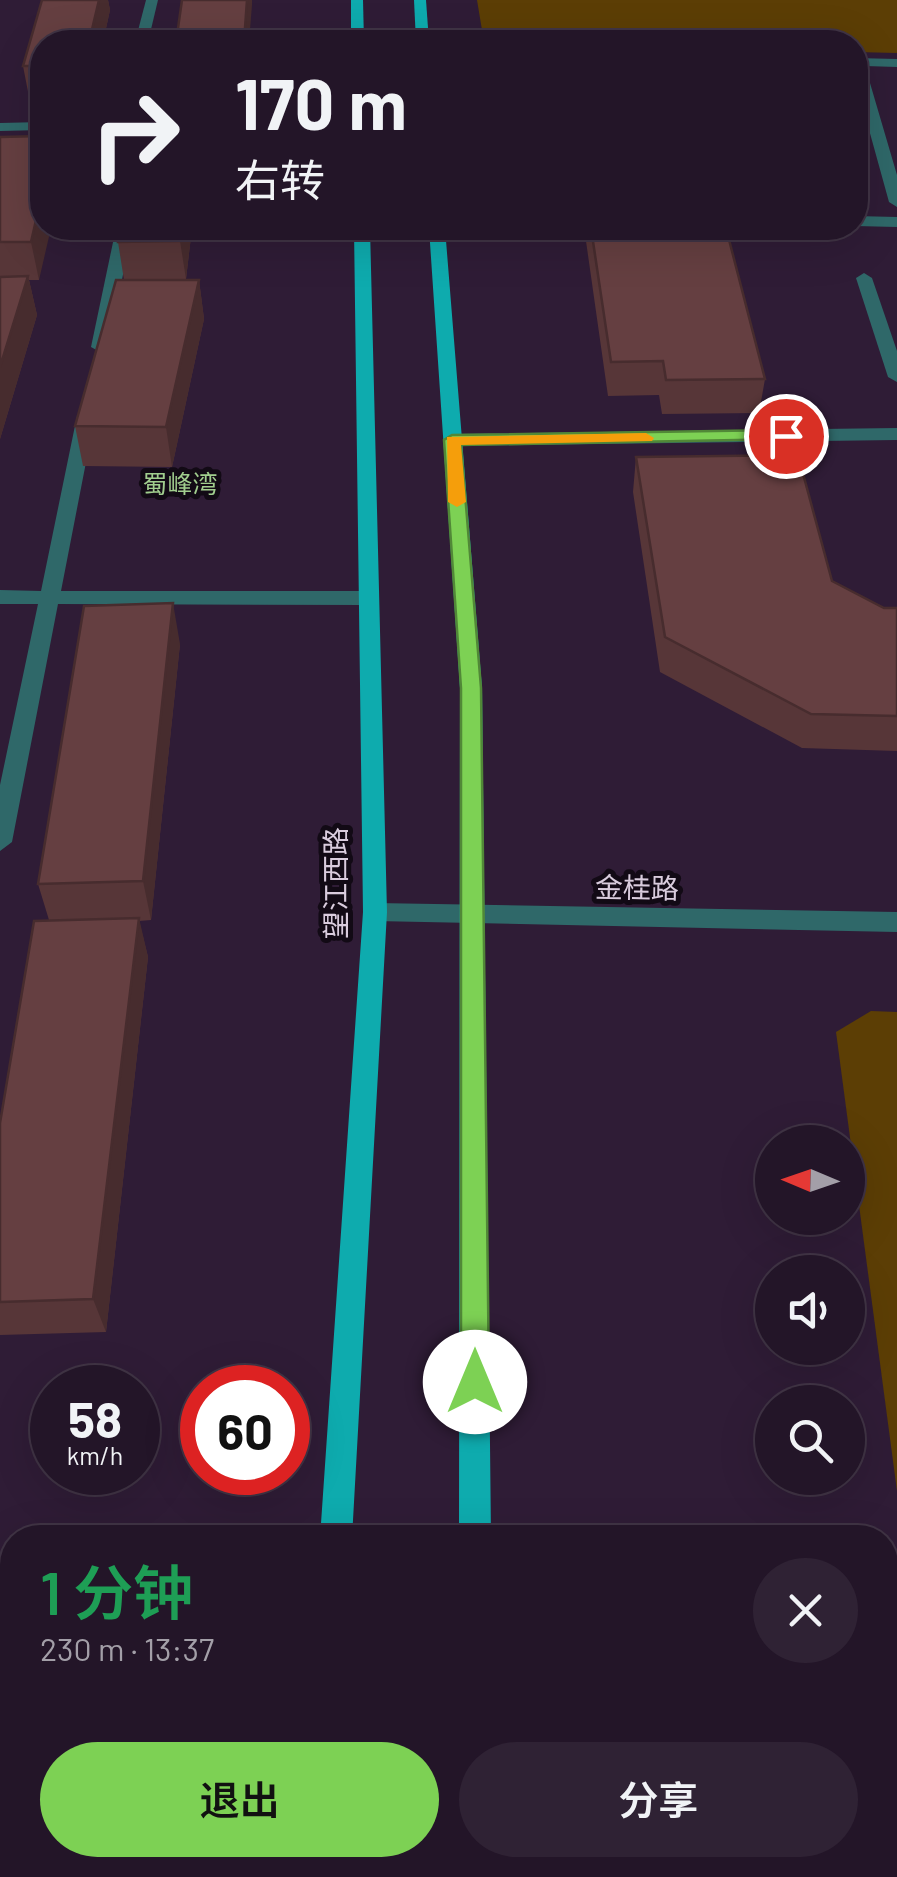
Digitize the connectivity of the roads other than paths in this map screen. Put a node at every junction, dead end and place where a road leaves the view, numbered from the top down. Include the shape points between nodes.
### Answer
1 (152, 0) edge
2 (357, 0) edge
3 (420, 0) edge
4 (144, 30) edge
5 (358, 30) edge
6 (422, 30) edge
7 (868, 62) edge
8 (897, 63) edge
9 (868, 103) edge
10 (30, 126) edge
11 (0, 127) edge
12 (897, 202) edge
13 (868, 221) edge
14 (897, 222) edge
15 (122, 240) edge
16 (362, 240) edge
17 (438, 240) edge
18 (864, 278) dead end
19 (97, 364) edge
20 (897, 377) edge
21 (89, 402) edge
22 (897, 434) edge
23 (452, 440) junction
24 (0, 596) edge
25 (51, 597) junction
26 (368, 598) junction
27 (0, 842) edge
28 (375, 912) junction
29 (472, 914) junction
30 (897, 922) edge
31 (337, 1525) edge
32 (476, 1525) edge

1 - 4 street
2 - 5 main road
3 - 6 main road
7 - 8 street
9 - 12 street
10 - 11 street
13 - 14 street
15 - 19 street
16 - 26 main road, 望江西路
17 - 23 main road
18 - 20 street
21 - 25 street
22 - 23 street
23 - 29 main road via 471,688
24 - 25 street
25 - 26 street
25 - 27 street
26 - 28 main road, 望江西路
28 - 29 street, 金桂路
28 - 31 main road, 望江西路
29 - 30 street, 金桂路
29 - 32 main road

